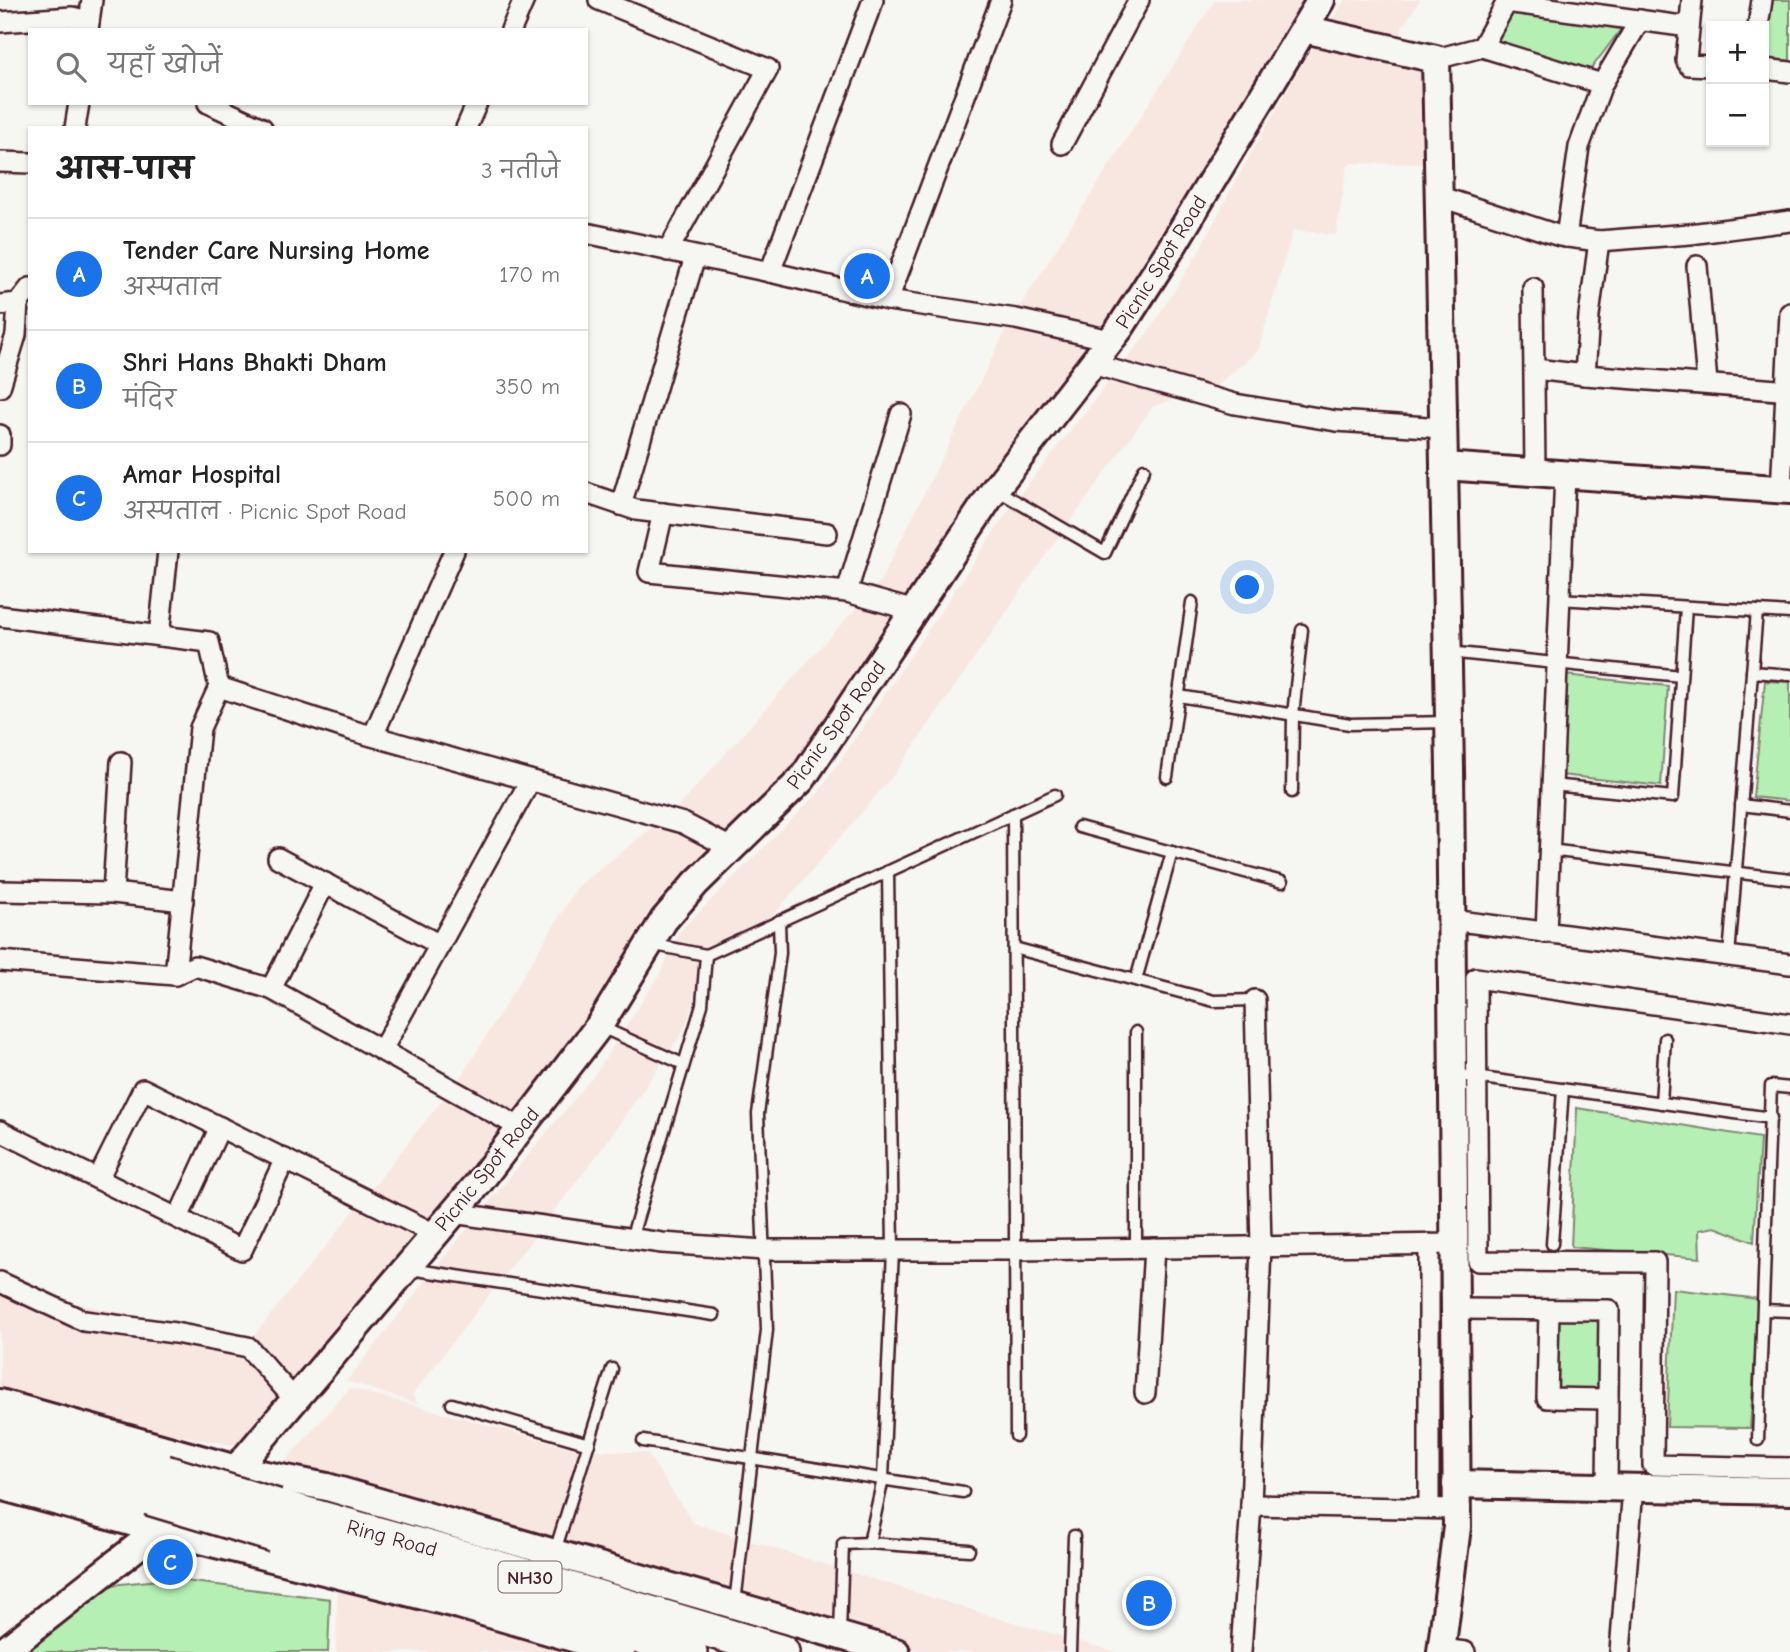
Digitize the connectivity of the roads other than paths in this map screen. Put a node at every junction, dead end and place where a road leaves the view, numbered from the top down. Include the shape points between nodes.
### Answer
1 (92, 0) edge
2 (524, 0) edge
3 (873, 0) edge
4 (1001, 0) edge
5 (1139, 0) edge
6 (1321, 0) edge
7 (1692, 0) edge
8 (1762, 0) edge
9 (603, 1) edge
10 (1507, 1) edge
11 (1640, 20) junction
12 (1759, 21) edge
13 (0, 22) edge
14 (89, 25) edge
15 (1689, 27) junction
16 (511, 28) edge
17 (1304, 29) junction
18 (1482, 47) junction
19 (1436, 59) junction
20 (1706, 66) edge
21 (1769, 70) edge
22 (1790, 72) edge
23 (1601, 84) junction
24 (79, 105) edge
25 (212, 105) edge
26 (476, 105) edge
27 (75, 126) edge
28 (258, 126) edge
29 (467, 126) edge
30 (1062, 144) dead end
31 (0, 162) edge
32 (28, 163) edge
33 (1438, 195) junction
34 (1790, 221) edge
35 (588, 233) edge
36 (1566, 237) junction
37 (1599, 241) junction
38 (668, 251) junction
39 (695, 257) junction
40 (1697, 265) dead end
41 (770, 272) junction
42 (1534, 288) dead end
43 (16, 298) edge
44 (888, 300) junction
45 (1790, 313) edge
46 (1110, 340) junction
47 (1092, 364) junction
48 (1535, 369) junction
49 (1585, 375) junction
50 (1707, 383) junction
51 (0, 387) edge
52 (1788, 390) edge
53 (901, 414) dead end
54 (1443, 428) junction
55 (0, 435) edge
56 (0, 445) edge
57 (1444, 466) junction
58 (1143, 469) dead end
59 (1535, 472) junction
60 (1565, 474) junction
61 (995, 489) junction
62 (1786, 490) edge
63 (588, 494) edge
64 (621, 505) junction
65 (663, 513) junction
66 (827, 533) dead end
67 (168, 553) edge
68 (453, 553) edge
69 (846, 592) junction
70 (1559, 599) junction
71 (1192, 602) dead end
72 (1686, 607) junction
73 (915, 611) junction
74 (1757, 611) junction
75 (1790, 613) edge
76 (0, 616) edge
77 (1302, 631) dead end
78 (159, 636) junction
79 (1447, 652) junction
80 (1556, 663) junction
81 (1752, 673) junction
82 (1790, 675) edge
83 (1681, 676) junction
84 (219, 687) junction
85 (1178, 696) junction
86 (1293, 715) junction
87 (1449, 722) junction
88 (373, 736) junction
89 (121, 762) dead end
90 (1167, 777) dead end
91 (530, 780) junction
92 (1552, 785) junction
93 (1292, 792) dead end
94 (1055, 794) dead end
95 (1741, 805) junction
96 (1790, 811) edge
97 (1013, 814) junction
98 (1079, 827) dead end
99 (731, 848) junction
100 (1549, 850) junction
101 (1172, 852) junction
102 (278, 858) dead end
103 (888, 871) junction
104 (1736, 873) junction
105 (1790, 879) edge
106 (1282, 882) dead end
107 (325, 883) junction
108 (0, 891) edge
109 (113, 894) junction
110 (183, 901) junction
111 (1451, 920) junction
112 (779, 921) junction
113 (1546, 933) junction
114 (649, 944) junction
115 (440, 945) junction
116 (1014, 948) junction
117 (706, 955) junction
118 (1728, 956) junction
119 (0, 961) edge
120 (1790, 964) edge
121 (175, 975) junction
122 (1136, 980) junction
123 (271, 989) junction
124 (1255, 1000) joint
125 (1790, 1024) edge
126 (599, 1026) junction
127 (1136, 1032) dead end
128 (1665, 1039) dead end
129 (382, 1051) junction
130 (683, 1065) junction
131 (1465, 1075) junction
132 (1790, 1088) edge
133 (1563, 1089) junction
134 (1661, 1103) junction
135 (1771, 1118) junction
136 (220, 1127) junction
137 (521, 1128) junction
138 (0, 1131) edge
139 (285, 1159) junction
140 (98, 1179) junction
141 (453, 1213) junction
142 (178, 1218) junction
143 (435, 1234) junction
144 (631, 1238) junction
145 (1442, 1244) junction
146 (1552, 1244) dead end
147 (1261, 1247) junction
148 (1145, 1248) junction
149 (764, 1250) junction
150 (893, 1250) junction
151 (1016, 1250) junction
152 (406, 1269) junction
153 (0, 1282) edge
154 (1455, 1309) junction
155 (1549, 1310) junction
156 (1764, 1310) junction
157 (1790, 1311) edge
158 (714, 1315) dead end
159 (611, 1368) dead end
160 (1144, 1393) dead end
161 (294, 1399) junction
162 (1608, 1399) junction
163 (0, 1403) edge
164 (452, 1404) dead end
165 (0, 1427) edge
166 (1016, 1436) dead end
167 (1758, 1440) dead end
168 (643, 1441) dead end
169 (589, 1444) junction
170 (0, 1457) edge
171 (752, 1459) junction
172 (1790, 1468) edge
173 (236, 1469) junction
174 (883, 1479) junction
175 (0, 1486) edge
176 (1607, 1487) junction
177 (1633, 1488) junction
178 (1790, 1491) edge
179 (963, 1492) dead end
180 (1456, 1497) junction
181 (1251, 1505) junction
182 (1429, 1508) junction
183 (274, 1519) junction
184 (160, 1530) junction
185 (1074, 1536) dead end
186 (869, 1543) junction
187 (969, 1550) dead end
188 (554, 1552) junction
189 (735, 1606) junction
190 (840, 1634) junction
191 (1449, 1651) edge
192 (3, 1652) edge
193 (619, 1652) edge
194 (690, 1652) edge
195 (782, 1652) edge
196 (897, 1652) edge
197 (1070, 1652) edge
198 (1241, 1652) edge
199 (1620, 1652) edge

1 - 14 street
2 - 16 street
3 - 41 street
4 - 44 street
5 - 30 street
6 - 17 street, Picnic Spot Road
7 - 15 street
8 - 12 street
9 - 38 street via 768,69
10 - 11 street
10 - 18 street
11 - 15 street
11 - 23 street
13 - 14 street via 72,17
15 - 20 street via 1687,62
17 - 19 street
17 - 46 street, Picnic Spot Road
18 - 19 street
18 - 23 street
19 - 33 street
21 - 22 street
23 - 36 street via 1579,147
24 - 27 street
25 - 28 street
26 - 29 street
31 - 32 street
33 - 36 street
33 - 54 street
34 - 37 street
35 - 38 street
36 - 37 street
37 - 49 street
38 - 39 street
39 - 41 street
39 - 64 street
40 - 50 street
41 - 44 street
42 - 48 street
43 - 51 street via 16,335
44 - 46 street via 1016,318
45 - 52 street
46 - 47 street, Picnic Spot Road
47 - 54 street via 1235,404 1336,421
47 - 61 street, Picnic Spot Road
48 - 49 street
48 - 59 street
49 - 50 street
50 - 52 street
52 - 62 street
53 - 69 street
54 - 57 street
55 - 56 street
57 - 59 street
57 - 79 street
58 - 61 lane via 1105,553
59 - 60 street
60 - 62 street
60 - 70 street
61 - 73 street, Picnic Spot Road
63 - 64 street
64 - 65 street
65 - 66 street
65 - 69 street via 649,572
67 - 78 street
68 - 88 street
69 - 73 street
70 - 72 lane
70 - 80 street
71 - 85 lane
72 - 74 lane
72 - 83 lane
73 - 99 street, Picnic Spot Road via 802,779
74 - 75 lane
74 - 81 lane
76 - 78 street
77 - 86 lane
78 - 84 street via 209,642
79 - 80 lane
79 - 87 street
80 - 83 lane
80 - 92 street
81 - 82 lane
81 - 95 lane
83 - 92 lane via 1673,797
84 - 88 street
84 - 110 street via 200,728
85 - 86 lane
85 - 90 lane
86 - 87 lane via 1350,724
86 - 93 lane
87 - 111 street
88 - 91 street
89 - 109 street
91 - 99 street via 683,823
91 - 115 street
92 - 100 street
94 - 97 lane
95 - 96 lane
95 - 104 lane
97 - 103 lane
97 - 116 lane
98 - 101 lane
99 - 114 street, Picnic Spot Road via 664,920
100 - 104 lane
100 - 113 street
101 - 106 lane
101 - 122 lane
102 - 107 street
103 - 112 lane
103 - 150 lane
104 - 105 lane
104 - 118 lane
107 - 115 street
107 - 123 street
108 - 109 street
109 - 110 street
110 - 121 street
111 - 113 street
111 - 131 street
112 - 117 lane
112 - 149 lane via 780,953 758,1114
113 - 118 street
114 - 117 lane
114 - 126 street, Picnic Spot Road
115 - 129 street
116 - 122 lane
116 - 151 lane
117 - 130 lane via 702,1005
118 - 120 street
119 - 121 street
121 - 123 street via 195,966
122 - 124 lane via 1214,1001
123 - 129 street
124 - 147 street
125 - 131 street via 1476,978
126 - 130 lane
126 - 137 street, Picnic Spot Road
127 - 148 lane
128 - 134 lane
129 - 137 street
130 - 144 lane
131 - 133 lane
131 - 145 street
131 - 172 street via 1478,1261 1656,1262 1653,1465
132 - 135 lane via 1771,1086
133 - 134 lane
133 - 146 lane
134 - 135 lane
135 - 156 lane
136 - 139 street
136 - 140 street via 144,1089
136 - 142 street
137 - 141 street, Picnic Spot Road
138 - 140 street
139 - 142 street via 242,1250
139 - 143 street
140 - 142 street
141 - 143 street, Picnic Spot Road
141 - 144 street
143 - 152 street, Picnic Spot Road
144 - 149 street
145 - 147 street
145 - 154 street
145 - 182 street
147 - 148 street
147 - 181 street
148 - 151 street
148 - 160 street
149 - 150 street
149 - 171 lane via 767,1330
150 - 151 street
150 - 174 lane
151 - 166 lane
152 - 158 lane
152 - 161 street, Picnic Spot Road
153 - 161 street via 84,1321 248,1347
154 - 155 street
154 - 180 street
155 - 162 street via 1609,1310
155 - 162 street via 1547,1398
156 - 157 lane
156 - 167 lane
159 - 169 lane
161 - 173 street, Picnic Spot Road
162 - 176 street
163 - 173 street
164 - 169 lane
165 - 183 highway, Ring Road / NH30, bridge via 164,1472
168 - 171 lane
169 - 188 lane
170 - 183 highway, Ring Road / NH30, bridge
171 - 174 lane
171 - 189 lane
173 - 183 street
173 - 184 street, Picnic Spot Road
174 - 179 lane
174 - 186 lane
175 - 184 street
176 - 177 street
176 - 180 street
177 - 178 street
177 - 199 street
180 - 182 street
180 - 191 street
181 - 182 street
181 - 198 street
183 - 184 street
183 - 188 street via 327,1487
183 - 193 street via 483,1611
183 - 194 highway, Ring Road / NH30 via 475,1588
183 - 195 highway, Ring Road / NH30 via 472,1560
184 - 192 street
185 - 197 lane
186 - 187 lane
186 - 190 lane via 843,1544
188 - 189 street
189 - 190 street
190 - 196 street

